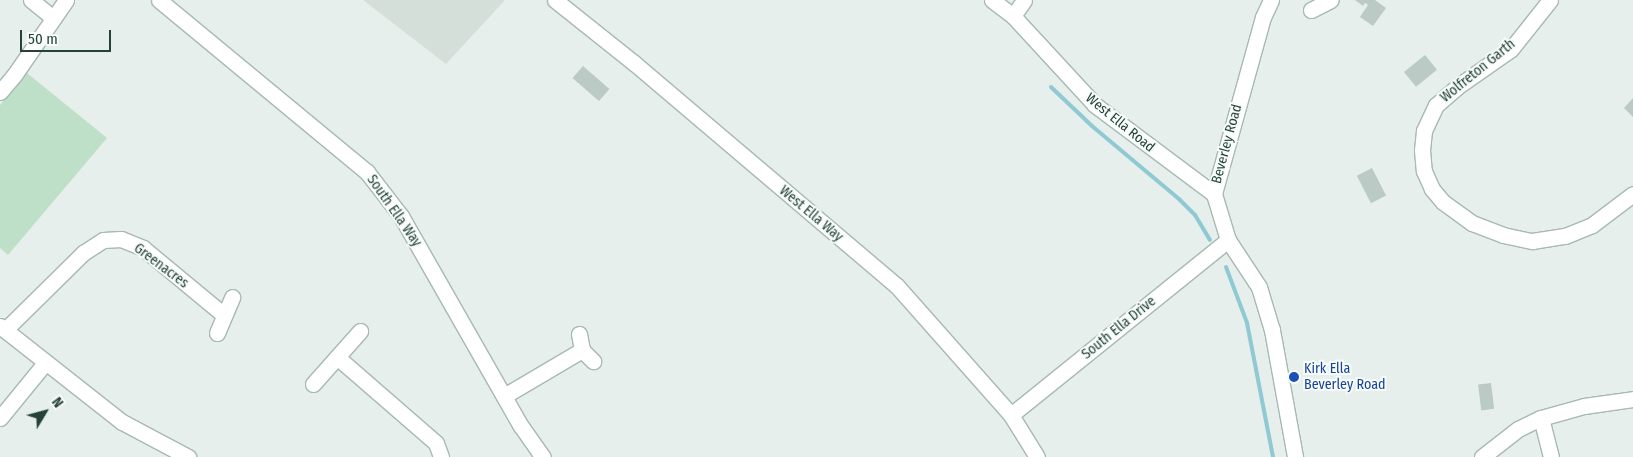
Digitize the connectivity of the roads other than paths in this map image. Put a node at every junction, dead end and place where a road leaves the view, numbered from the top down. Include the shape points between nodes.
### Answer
1 (30, 0) edge
2 (66, 0) edge
3 (159, 0) edge
4 (555, 0) edge
5 (992, 0) edge
6 (1024, 0) edge
7 (1271, 0) edge
8 (1550, 0) edge
9 (1012, 16) junction
10 (52, 17) junction
11 (0, 92) edge
12 (1214, 194) junction
13 (1633, 194) edge
14 (1228, 240) junction
15 (232, 297) dead end
16 (224, 315) junction
17 (2, 328) edge
18 (360, 331) dead end
19 (217, 332) dead end
20 (579, 334) dead end
21 (582, 350) junction
22 (337, 357) junction
23 (594, 361) dead end
24 (45, 363) junction
25 (313, 384) dead end
26 (504, 396) junction
27 (1633, 399) edge
28 (1011, 415) junction
29 (0, 418) edge
30 (1541, 418) junction
31 (188, 457) edge
32 (440, 457) edge
33 (543, 457) edge
34 (1037, 457) edge
35 (1296, 457) edge
36 (1482, 457) edge
37 (1551, 457) edge

1 - 10 street
2 - 10 street
3 - 26 street, South Ella Way via 367,172 401,216
4 - 28 street, West Ella Way via 896,285
5 - 9 street, West Ella Road
6 - 9 street
7 - 12 street, Beverley Road via 1262,17
8 - 13 street, Wolfreton Garth via 1511,49 1436,106 1424,131 1424,171 1443,202 1472,223 1503,235 1532,241 1565,236 1592,225
9 - 12 street, West Ella Road via 1095,105
10 - 11 street
12 - 14 street, Beverley Road
14 - 28 street, South Ella Drive
14 - 35 street, Beverley Road via 1259,287 1272,330
15 - 16 street
16 - 17 street, Greenacres via 143,248 121,239 103,240 84,252
16 - 19 street
17 - 24 street
18 - 22 street
20 - 21 street
21 - 23 street
21 - 26 street
22 - 25 street
22 - 32 street via 436,443
24 - 29 street
24 - 31 street via 122,422
26 - 33 street, South Ella Way
27 - 30 street via 1584,406
28 - 34 street, West Ella Way
30 - 36 street via 1518,429
30 - 37 street

